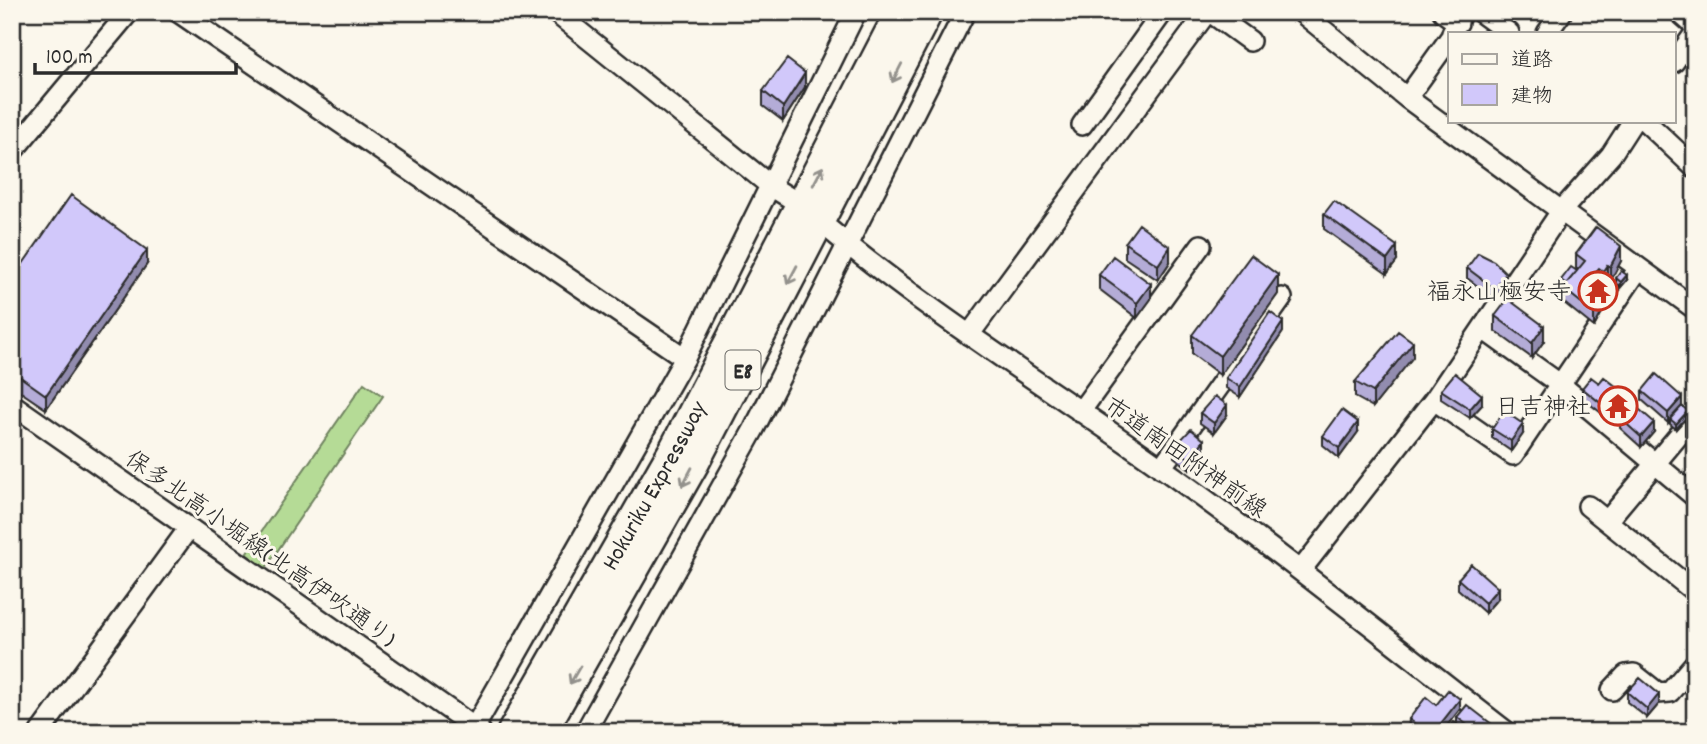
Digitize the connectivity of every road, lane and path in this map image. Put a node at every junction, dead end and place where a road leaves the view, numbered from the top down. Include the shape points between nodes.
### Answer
1 (129, 12) edge
2 (178, 12) edge
3 (555, 12) edge
4 (856, 12) edge
5 (901, 12) edge
6 (928, 12) edge
7 (965, 12) edge
8 (1163, 12) edge
9 (1208, 12) edge
10 (1301, 12) edge
11 (1480, 12) edge
12 (1562, 12) edge
13 (1679, 12) edge
14 (1695, 26) edge
15 (1448, 32) edge
16 (1508, 32) edge
17 (1549, 32) edge
18 (1695, 33) edge
19 (1250, 41) dead end
20 (1676, 59) edge
21 (1407, 98) junction
22 (1632, 122) edge
23 (1646, 122) edge
24 (1082, 125) dead end
25 (12, 152) edge
26 (1695, 168) edge
27 (772, 187) junction
28 (790, 198) dead end
29 (1562, 210) junction
30 (830, 230) dead end
31 (1201, 245) dead end
32 (849, 246) junction
33 (1639, 268) junction
34 (1282, 298) dead end
35 (1695, 309) edge
36 (1483, 329) junction
37 (970, 335) junction
38 (685, 358) junction
39 (1561, 385) junction
40 (1434, 400) junction
41 (12, 404) edge
42 (1080, 412) junction
43 (1695, 416) edge
44 (1656, 463) junction
45 (1161, 468) junction
46 (1695, 497) edge
47 (1588, 506) dead end
48 (1607, 522) junction
49 (189, 527) junction
50 (1301, 570) junction
51 (1695, 592) edge
52 (1695, 663) edge
53 (1612, 690) dead end
54 (532, 724) edge
55 (476, 730) edge
56 (40, 732) edge
57 (584, 732) edge
58 (1507, 732) edge

1 - 25 street
2 - 38 street
3 - 27 street
4 - 27 street
54 -> 5 highway, Hokuriku Expressway / E8
6 -> 54 highway, Hokuriku Expressway / E8 via 694,462
7 - 32 street
8 - 24 street
9 - 19 street
9 - 37 street
10 - 21 street
11 - 16 street
12 - 17 street
13 - 14 street
15 - 21 street
18 - 20 street
21 - 29 street
22 - 29 street via 1611,155
23 - 26 street
27 - 28 street
27 - 38 street
29 - 33 street
29 - 36 street
30 - 32 street, 市道南田附神前線
31 - 42 street
32 - 37 street, 市道南田附神前線 via 892,282
32 - 57 street via 747,442
33 - 35 street
33 - 39 street
34 - 45 street
36 - 39 street
36 - 40 street
37 - 42 street, 市道南田附神前線
38 - 55 street
39 - 40 street via 1513,456
39 - 44 street
40 - 50 street
41 - 49 street, 保多北高小堀線(北高伊吹通り)
42 - 45 street, 市道南田附神前線
43 - 44 street
44 - 46 street
44 - 48 street
45 - 50 street, 市道南田附神前線
47 - 48 street
48 - 51 street
49 - 55 street, 保多北高小堀線(北高伊吹通り)
49 - 56 street
50 - 58 street, 市道南田附神前線
52 - 53 street via 1670,692 1658,693 1634,674 1626,675

